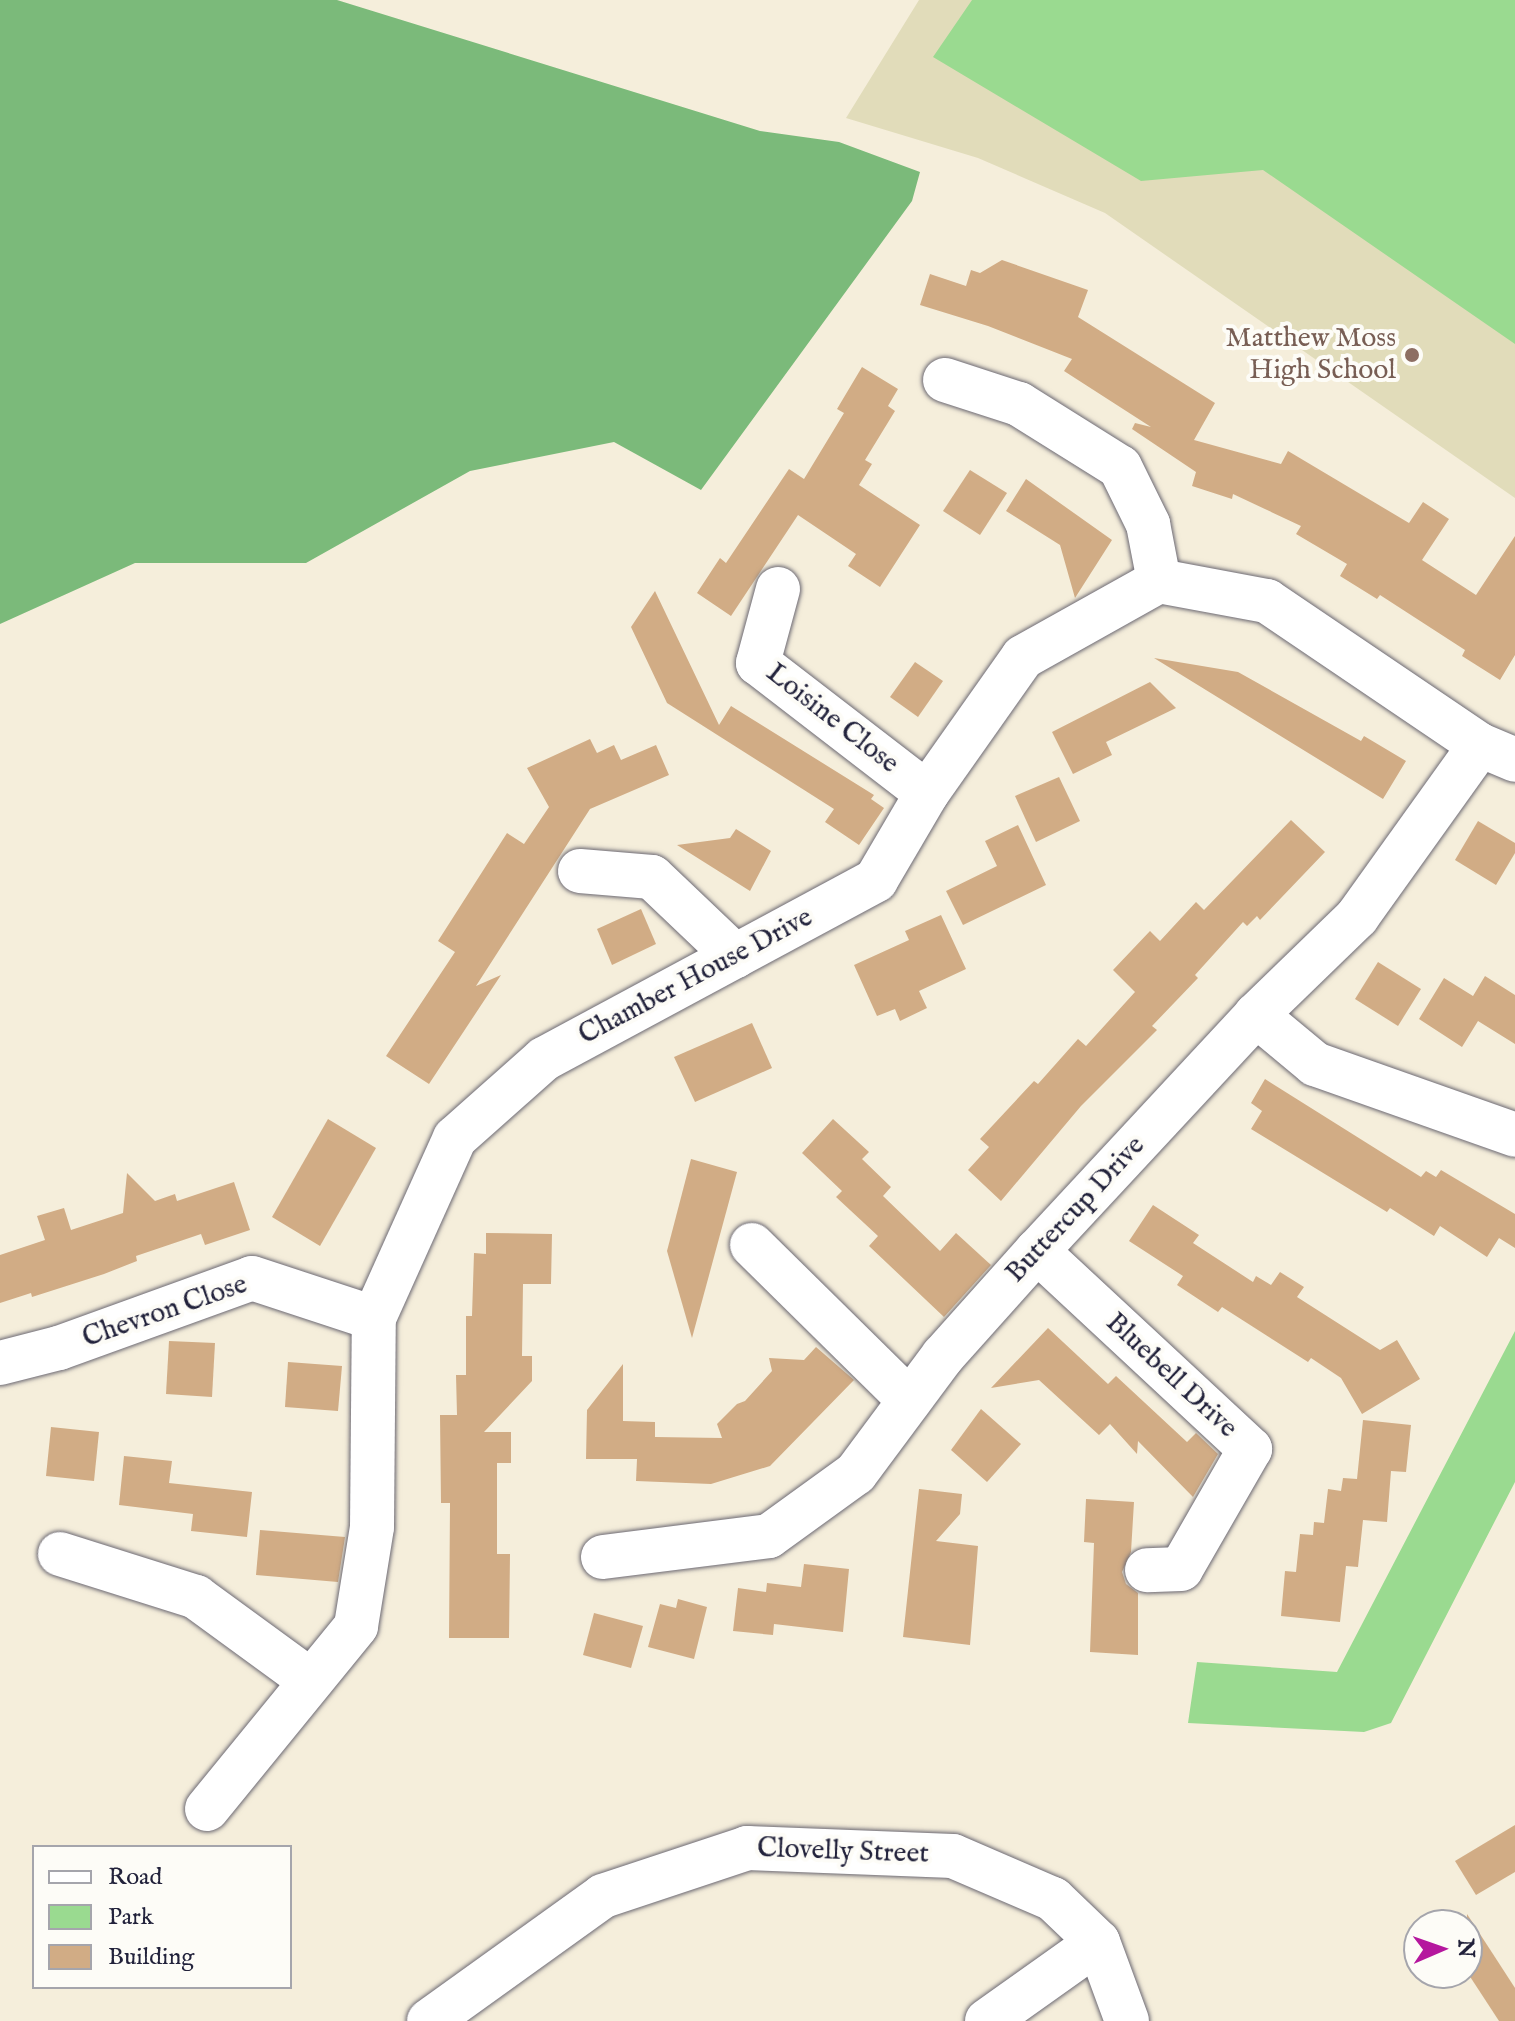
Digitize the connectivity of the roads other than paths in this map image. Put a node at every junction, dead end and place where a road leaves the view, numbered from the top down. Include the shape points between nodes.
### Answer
1 (945, 380) dead end
2 (1159, 581) junction
3 (778, 589) dead end
4 (1498, 752) edge
5 (927, 793) junction
6 (580, 871) dead end
7 (735, 956) junction
8 (1256, 1015) junction
9 (1515, 1135) edge
10 (752, 1245) dead end
11 (1037, 1251) junction
12 (374, 1318) junction
13 (0, 1363) edge
14 (909, 1400) junction
15 (60, 1554) dead end
16 (603, 1557) dead end
17 (1147, 1570) dead end
18 (311, 1681) junction
19 (207, 1809) dead end
20 (1098, 1942) junction
21 (429, 2021) edge
22 (987, 2021) edge
23 (1127, 2021) edge

1 - 2 street via 1019,404 1120,467 1148,524
2 - 4 street via 1267,601
2 - 5 street, Chamber House Drive via 1023,657
3 - 5 street, Loisine Close via 758,663
4 - 8 street, Buttercup Drive via 1357,917
5 - 7 street, Chamber House Drive via 876,880
6 - 7 street via 652,877
7 - 12 street, Chamber House Drive via 544,1059 455,1138
8 - 9 street via 1315,1064
8 - 11 street, Buttercup Drive
10 - 14 street
11 - 14 street, Buttercup Drive
11 - 17 street, Bluebell Drive via 1250,1449 1181,1569
12 - 13 street, Chevron Close via 252,1278 59,1348
12 - 18 street, Chamber House Drive via 372,1527 356,1626
14 - 16 street, Buttercup Drive via 856,1473 769,1536
15 - 18 street via 196,1597
18 - 19 street, Chamber House Drive
20 - 21 street, Clovelly Street via 1053,1899 953,1856 747,1848 603,1896
20 - 22 street
20 - 23 street, Clovelly Street

